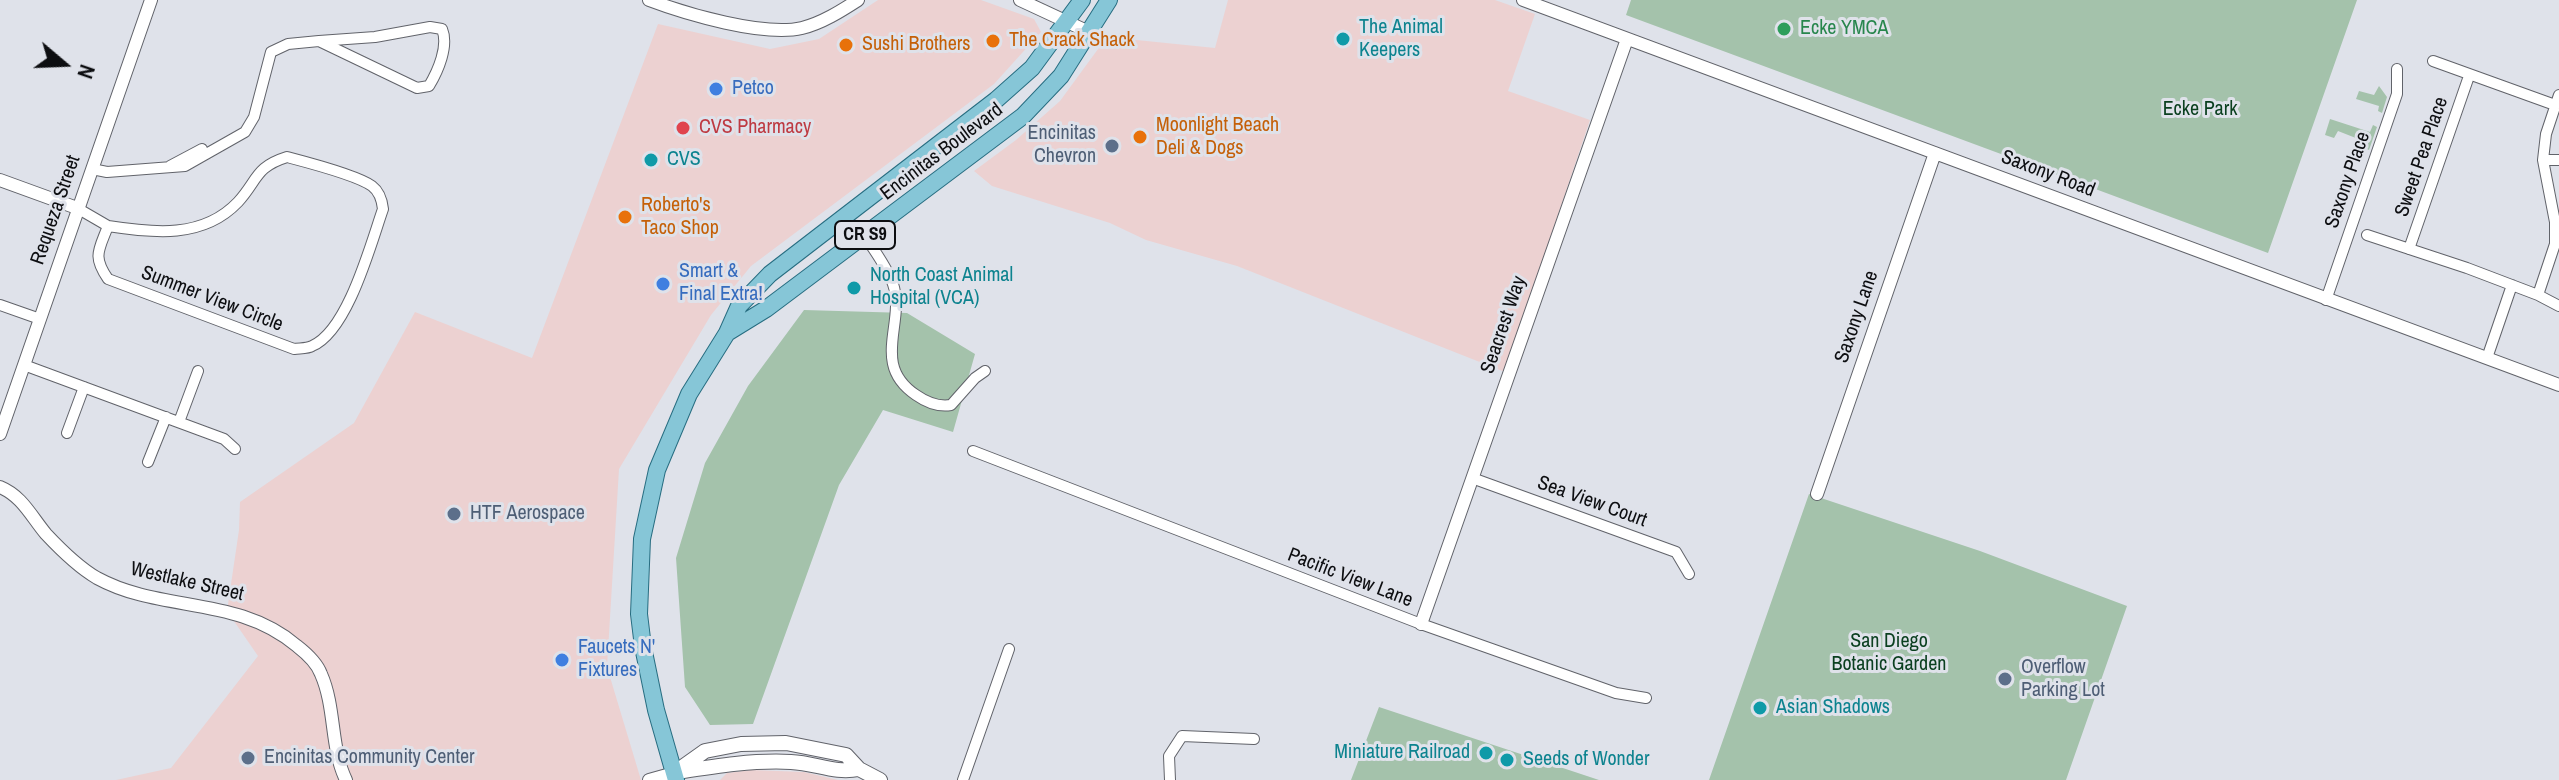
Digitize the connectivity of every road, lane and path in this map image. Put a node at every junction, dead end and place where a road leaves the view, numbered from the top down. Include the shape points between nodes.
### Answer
1 (151, 0) edge
2 (649, 0) edge
3 (858, 0) edge
4 (1020, 0) edge
5 (1082, 0) edge
6 (1109, 0) edge
7 (1523, 0) edge
8 (1069, 20) junction
9 (1091, 33) junction
10 (1627, 39) junction
11 (319, 41) junction
12 (2433, 61) dead end
13 (2397, 69) dead end
14 (2469, 76) junction
15 (2557, 100) edge
16 (1935, 153) junction
17 (2543, 160) junction
18 (2559, 160) edge
19 (92, 169) junction
20 (0, 180) edge
21 (77, 208) junction
22 (108, 226) junction
23 (864, 235) junction
24 (2367, 235) dead end
25 (2409, 249) junction
26 (2512, 285) junction
27 (2538, 295) junction
28 (2326, 300) junction
29 (0, 305) edge
30 (2559, 306) edge
31 (40, 319) junction
32 (727, 333) junction
33 (2487, 358) junction
34 (24, 365) junction
35 (198, 371) dead end
36 (985, 371) dead end
37 (2559, 385) edge
38 (84, 387) junction
39 (166, 417) junction
40 (179, 422) junction
41 (67, 433) dead end
42 (0, 434) edge
43 (235, 449) dead end
44 (973, 451) dead end
45 (148, 462) dead end
46 (1472, 478) junction
47 (0, 487) edge
48 (1817, 494) dead end
49 (1689, 574) dead end
50 (1421, 624) junction
51 (1009, 649) dead end
52 (1646, 698) dead end
53 (1254, 739) dead end
54 (675, 776) edge
55 (346, 780) edge
56 (649, 780) edge
57 (880, 780) edge
58 (963, 780) edge
59 (1170, 780) edge

1 - 19 street, Requeza Street
2 - 3 street via 781,31 804,28
4 - 8 street
5 - 8 main road, Encinitas Boulevard / CR S9
6 - 9 main road, Encinitas Boulevard / CR S9
7 - 10 street, Saxony Road
8 - 9 street
8 - 32 main road, Encinitas Boulevard / CR S9 via 1032,68 996,100 770,274 739,306
9 - 23 main road, Encinitas Boulevard / CR S9 via 1061,76 1023,116
10 - 16 street, Saxony Road
10 - 46 street, Seacrest Way
11 - 11 street via 430,27 442,29 446,39 435,77 429,86 417,88
11 - 19 street via 288,44 271,52 245,132 185,166
12 - 14 street
13 - 28 street, Saxony Place via 2397,94
14 - 15 street
14 - 25 street, Sweet Pea Place
15 - 17 street
16 - 28 street, Saxony Road
16 - 48 street, Saxony Lane
17 - 18 street
17 - 27 street via 2555,244
19 - 21 street, Requeza Street
20 - 21 street
21 - 22 street, Summer View Circle
21 - 31 street, Requeza Street
22 - 22 street, Summer View Circle via 97,254 108,279 294,349 312,346 328,334 351,299 383,209 372,186 287,157 267,163 237,203 192,229 147,232
23 - 32 main road, Encinitas Boulevard / CR S9
23 - 36 street via 894,286 892,360 906,387 929,402 951,405
24 - 25 street, Sweet Pea Place
25 - 26 street, Sweet Pea Place
26 - 27 street, Sweet Pea Place
26 - 33 street
27 - 30 street, Sweet Pea Place
28 - 33 street, Saxony Road
29 - 31 street
31 - 34 street, Requeza Street
32 - 54 main road, Encinitas Boulevard / CR S9 via 689,394 657,470 642,539 643,647
33 - 37 street, Saxony Road
34 - 38 street
34 - 42 street, Requeza Street
35 - 40 street
38 - 39 street
38 - 41 street
39 - 40 street
39 - 45 street
40 - 43 street via 224,439
44 - 50 street, Pacific View Lane
46 - 49 street, Sea View Court via 1676,552
46 - 50 street, Seacrest Way
47 - 55 street, Westlake Street via 15,493 48,536 80,568 101,580 135,593 242,614 282,633 320,671
50 - 52 street, Pacific View Lane via 1616,693
51 - 58 street
53 - 59 street via 1182,736 1169,756
54 - 56 street
54 - 57 main road via 750,762 794,762 842,772 859,769

